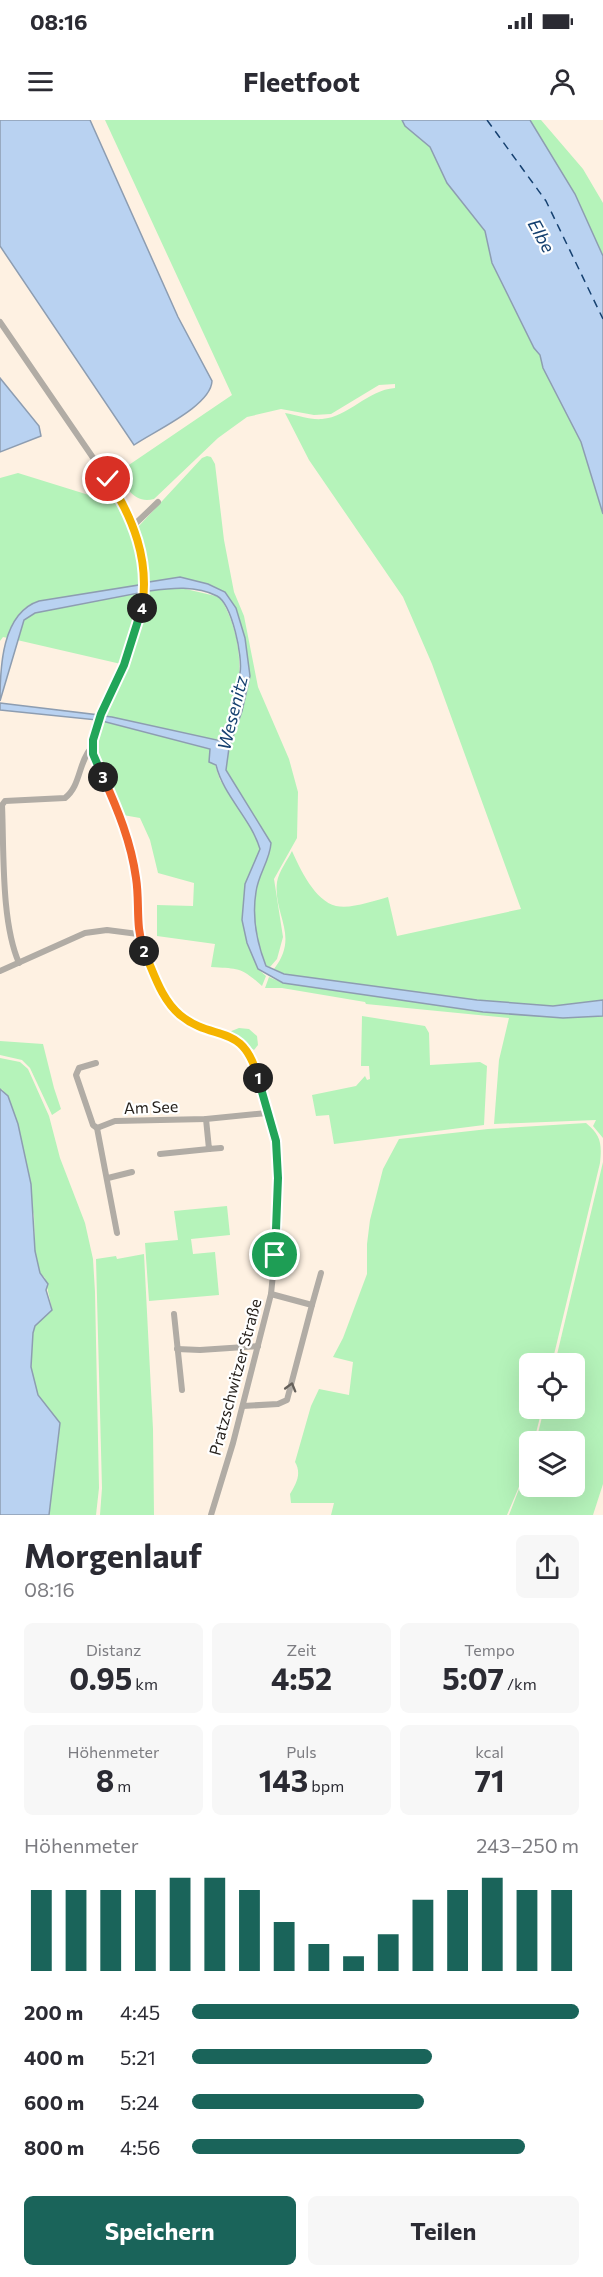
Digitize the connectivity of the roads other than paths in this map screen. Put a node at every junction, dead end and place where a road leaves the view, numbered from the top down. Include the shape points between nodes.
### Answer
1 (0, 322) edge
2 (158, 502) dead end
3 (134, 525) junction
4 (92, 747) junction
5 (138, 934) junction
6 (19, 963) junction
7 (0, 971) edge
8 (96, 1063) dead end
9 (267, 1113) junction
10 (206, 1119) junction
11 (97, 1128) junction
12 (221, 1148) dead end
13 (209, 1149) junction
14 (160, 1154) dead end
15 (132, 1172) dead end
16 (108, 1178) junction
17 (117, 1233) dead end
18 (321, 1273) dead end
19 (271, 1294) junction
20 (312, 1305) junction
21 (174, 1314) dead end
22 (258, 1346) junction
23 (177, 1349) junction
24 (182, 1389) dead end
25 (243, 1406) junction
26 (211, 1515) edge

1 - 3 street via 108,479
2 - 3 street
3 - 4 street via 144,574 140,620 101,714
4 - 5 street, Pratzschwitzer Straße via 125,825 136,876
4 - 6 street via 85,755 72,792 65,798 5,801 2,805 7,903
5 - 6 street via 107,930 84,933
5 - 9 street, Pratzschwitzer Straße via 169,1004 186,1019 234,1038 246,1049
6 - 7 street
8 - 11 street via 79,1068 76,1075
9 - 10 street, Am See
9 - 19 street, Pratzschwitzer Straße via 275,1133 278,1178
10 - 11 street, Am See via 115,1121
10 - 13 street
11 - 16 street
12 - 13 street
13 - 14 street
15 - 16 street
16 - 17 street
18 - 20 street
19 - 20 street
19 - 22 street, Pratzschwitzer Straße
25 -> 20 street via 287,1400
21 - 23 street
22 - 23 street
22 - 25 street, Pratzschwitzer Straße
23 - 24 street
25 - 26 street, Pratzschwitzer Straße

